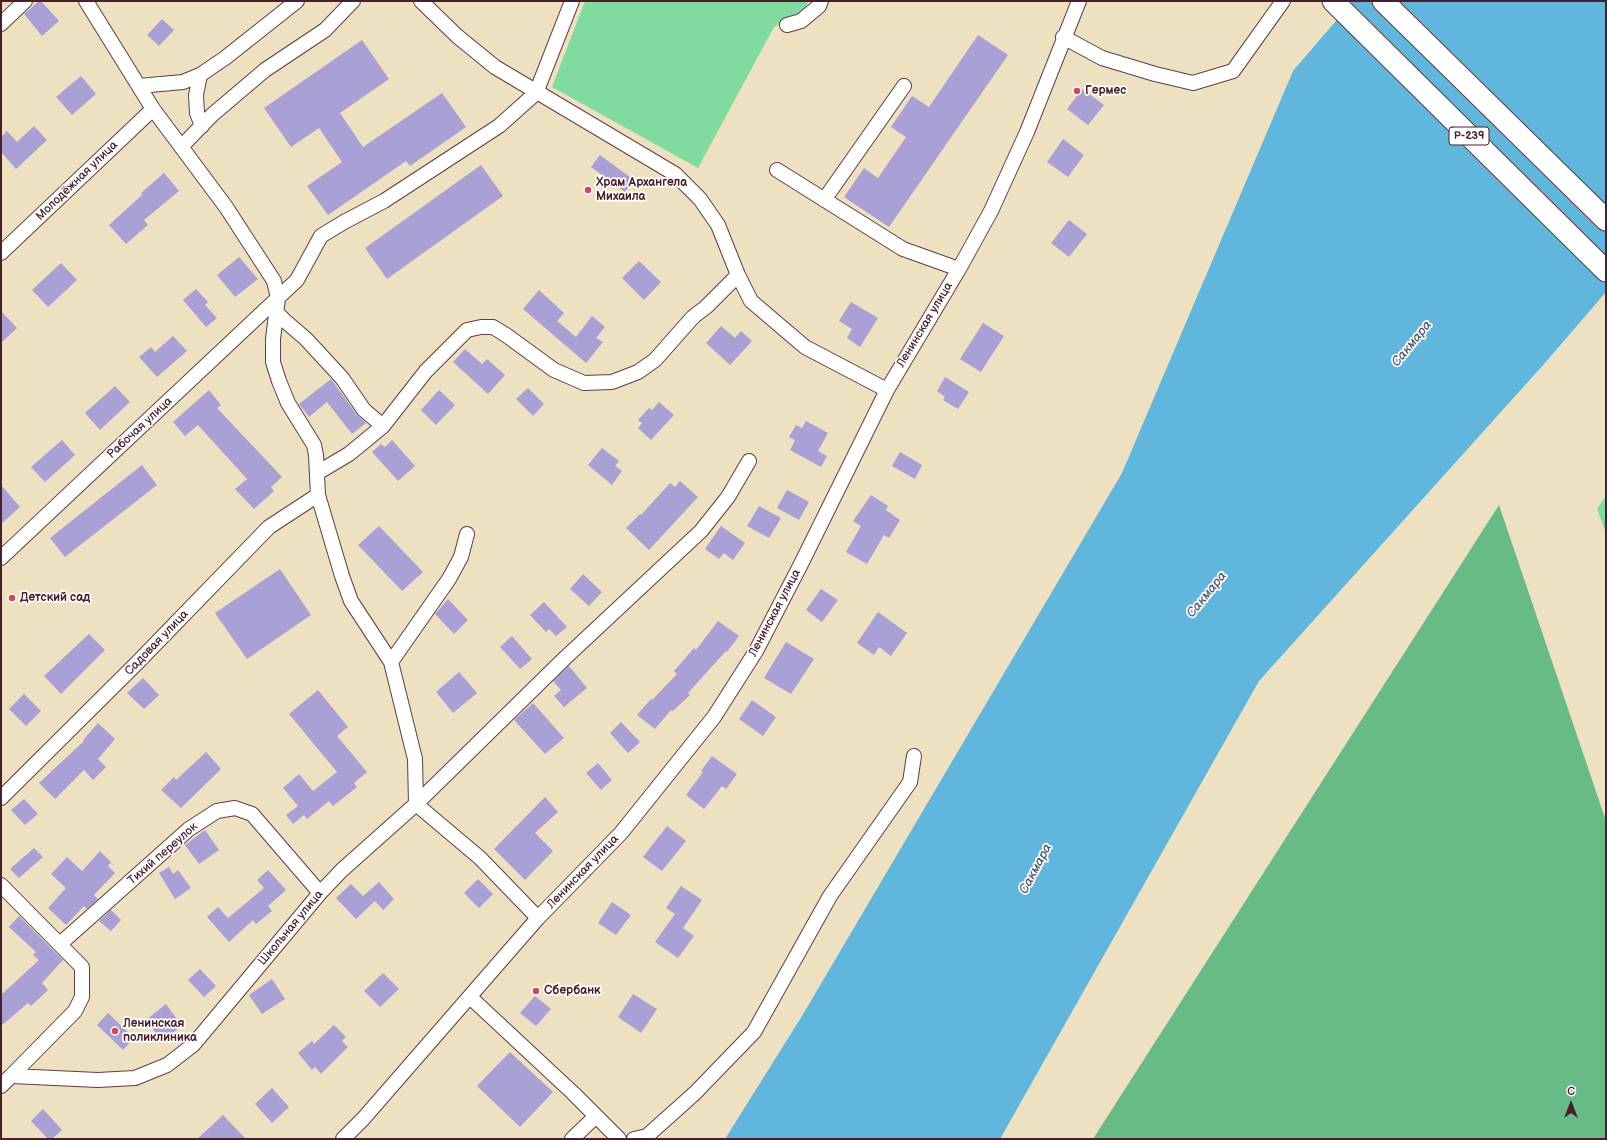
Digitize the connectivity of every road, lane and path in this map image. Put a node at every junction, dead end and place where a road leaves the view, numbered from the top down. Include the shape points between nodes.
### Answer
1 (25, 1) edge
2 (86, 1) edge
3 (297, 1) edge
4 (352, 1) edge
5 (421, 1) edge
6 (572, 1) edge
7 (821, 1) edge
8 (1078, 1) edge
9 (1283, 1) edge
10 (1333, 1) edge
11 (1383, 1) edge
12 (1, 24) edge
13 (787, 25) dead end
14 (1063, 37) junction
15 (200, 75) junction
16 (139, 86) junction
17 (904, 86) dead end
18 (536, 93) junction
19 (153, 109) junction
20 (202, 126) junction
21 (181, 147) junction
22 (776, 170) dead end
23 (824, 200) junction
24 (1606, 220) edge
25 (1, 253) edge
26 (959, 269) junction
27 (1606, 270) edge
28 (738, 275) junction
29 (278, 298) junction
30 (276, 312) junction
31 (887, 390) junction
32 (383, 426) junction
33 (750, 461) dead end
34 (317, 473) junction
35 (318, 495) junction
36 (467, 534) dead end
37 (1, 558) edge
38 (391, 662) junction
39 (914, 756) dead end
40 (1, 798) edge
41 (416, 804) junction
42 (1, 885) edge
43 (320, 893) junction
44 (538, 918) junction
45 (60, 944) junction
46 (470, 997) junction
47 (12, 1076) junction
48 (1, 1086) edge
49 (596, 1116) junction
50 (343, 1139) edge
51 (572, 1139) edge
52 (619, 1139) edge
53 (634, 1139) edge

1 - 12 street
2 - 16 street
3 - 15 street
4 - 20 street via 325,30 265,70
5 - 18 street via 495,68
6 - 18 street
7 - 13 street via 801,21
8 - 14 street, Ленинская улица
9 - 14 street via 1233,71 1193,83 1102,58
10 - 27 highway, Р-239
11 - 24 highway, Р-239
14 - 26 street, Ленинская улица via 1027,132 994,204
15 - 16 street via 183,82
15 - 20 street via 196,95 197,113
16 - 19 street
17 - 23 street
18 - 28 street via 675,174 700,198 718,226
18 - 29 street, Рабочая улица via 499,126 384,201 321,236 297,280
19 - 21 street
19 - 25 street, Молодёжная улица
20 - 21 street
21 - 29 street via 226,207 274,281
22 - 23 street
23 - 26 street via 903,249
26 - 31 street, Ленинская улица
28 - 31 street via 751,301 805,347
28 - 32 street via 693,317 655,360 638,372 612,382 584,383 554,370 493,327 467,330 426,371
29 - 30 street
29 - 37 street, Рабочая улица
30 - 32 street via 306,339 342,378 364,410
30 - 34 street via 273,362 288,403 314,445
31 - 44 street, Ленинская улица via 756,651 714,717 621,833
32 - 34 street via 349,454
33 - 41 street, Школьная улица via 728,497 701,530
34 - 35 street
35 - 38 street via 351,601
35 - 40 street, Садовая улица via 268,527 137,663
36 - 38 street via 461,557 449,579
38 - 41 street via 415,759
39 - 53 street via 910,782 830,896 754,1032 695,1093 647,1136
41 - 43 street, Школьная улица
41 - 44 street via 480,858
42 - 45 street
43 - 45 street, Тихий переулок via 252,814 236,808 217,811 189,829
43 - 47 street, Школьная улица via 193,1045 167,1065 135,1078 98,1080
44 - 46 street, Ленинская улица
45 - 47 street via 82,967 82,998 74,1011
46 - 49 street
46 - 50 street, Ленинская улица
47 - 48 street
49 - 51 street
49 - 52 street

